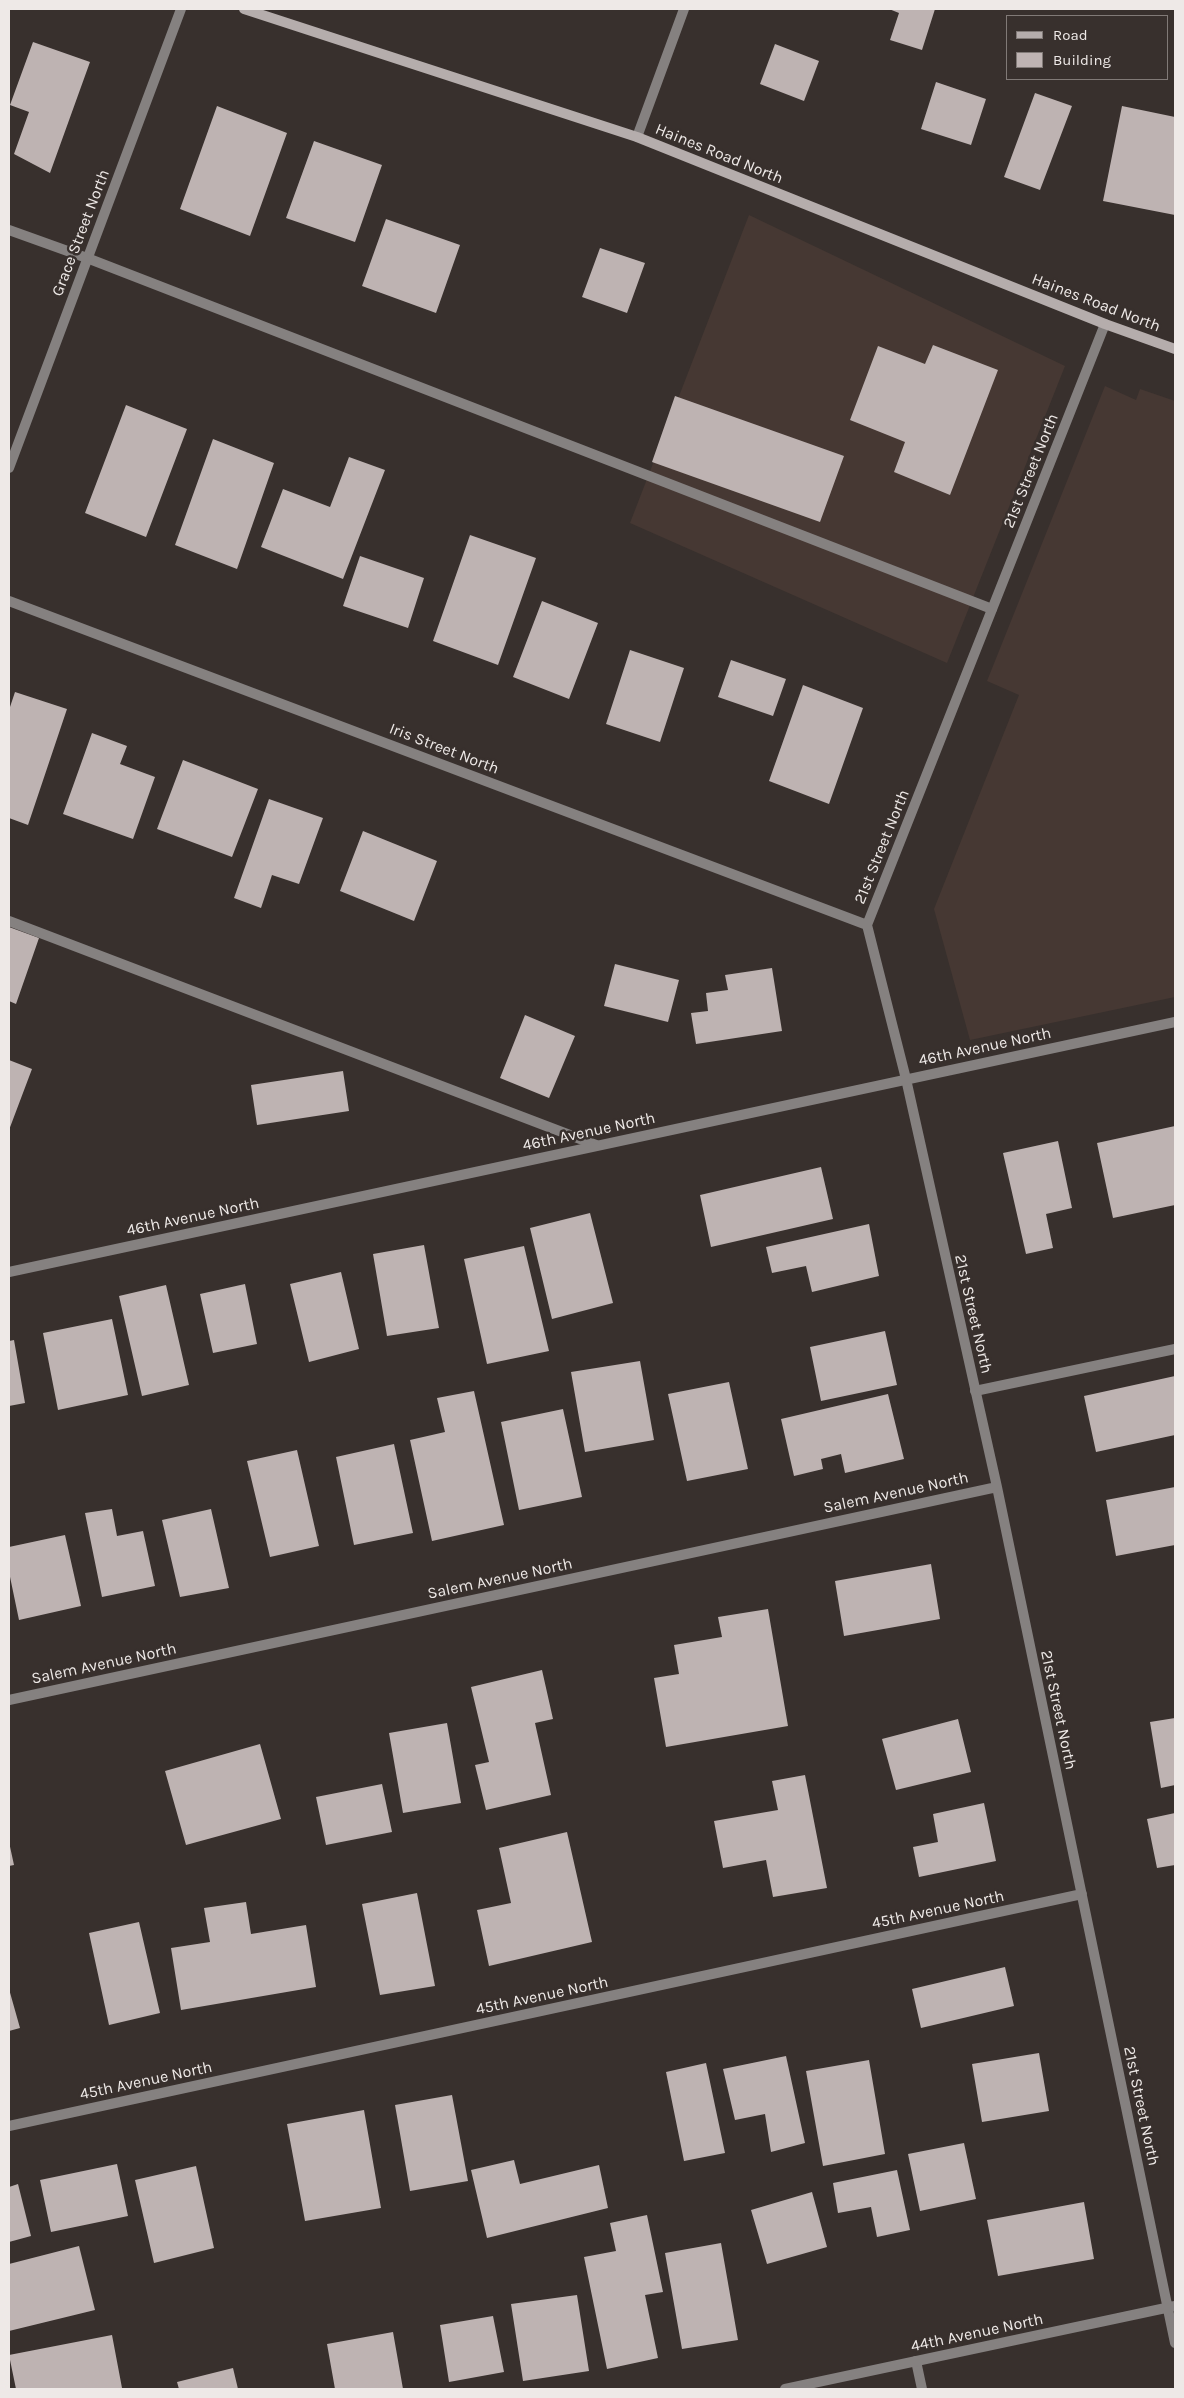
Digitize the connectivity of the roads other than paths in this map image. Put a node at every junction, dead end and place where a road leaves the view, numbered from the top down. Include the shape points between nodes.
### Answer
1 (181, 9) edge
2 (244, 9) edge
3 (684, 9) edge
4 (637, 137) junction
5 (9, 230) edge
6 (87, 258) junction
7 (1105, 324) junction
8 (1175, 350) edge
9 (9, 468) edge
10 (9, 601) edge
11 (992, 609) junction
12 (9, 921) edge
13 (867, 925) junction
14 (1175, 1022) edge
15 (906, 1079) junction
16 (596, 1145) junction
17 (9, 1272) edge
18 (1175, 1349) edge
19 (975, 1391) junction
20 (997, 1487) junction
21 (9, 1700) edge
22 (1082, 1894) junction
23 (9, 2126) edge
24 (1172, 2307) edge
25 (1175, 2343) edge
26 (916, 2361) junction
27 (785, 2389) edge
28 (922, 2389) edge

1 - 6 street, Grace Street North
2 - 4 street, Haines Road North
3 - 4 street
4 - 7 street, Haines Road North
5 - 6 street
6 - 9 street, Grace Street North
6 - 11 street
7 - 8 street, Haines Road North
7 - 11 street, 21st Street North
10 - 13 street, Iris Street North
11 - 13 street, 21st Street North
12 - 16 street
13 - 15 street, 21st Street North
14 - 15 street, 46th Avenue North
15 - 16 street, 46th Avenue North
15 - 19 street, 21st Street North
16 - 17 street, 46th Avenue North
18 - 19 street
19 - 20 street, 21st Street North
20 - 21 street, Salem Avenue North
20 - 22 street, 21st Street North
22 - 23 street, 45th Avenue North
22 - 24 street, 21st Street North
24 - 25 street, 21st Street North
24 - 26 street, 44th Avenue North
26 - 27 street, 44th Avenue North
26 - 28 street

